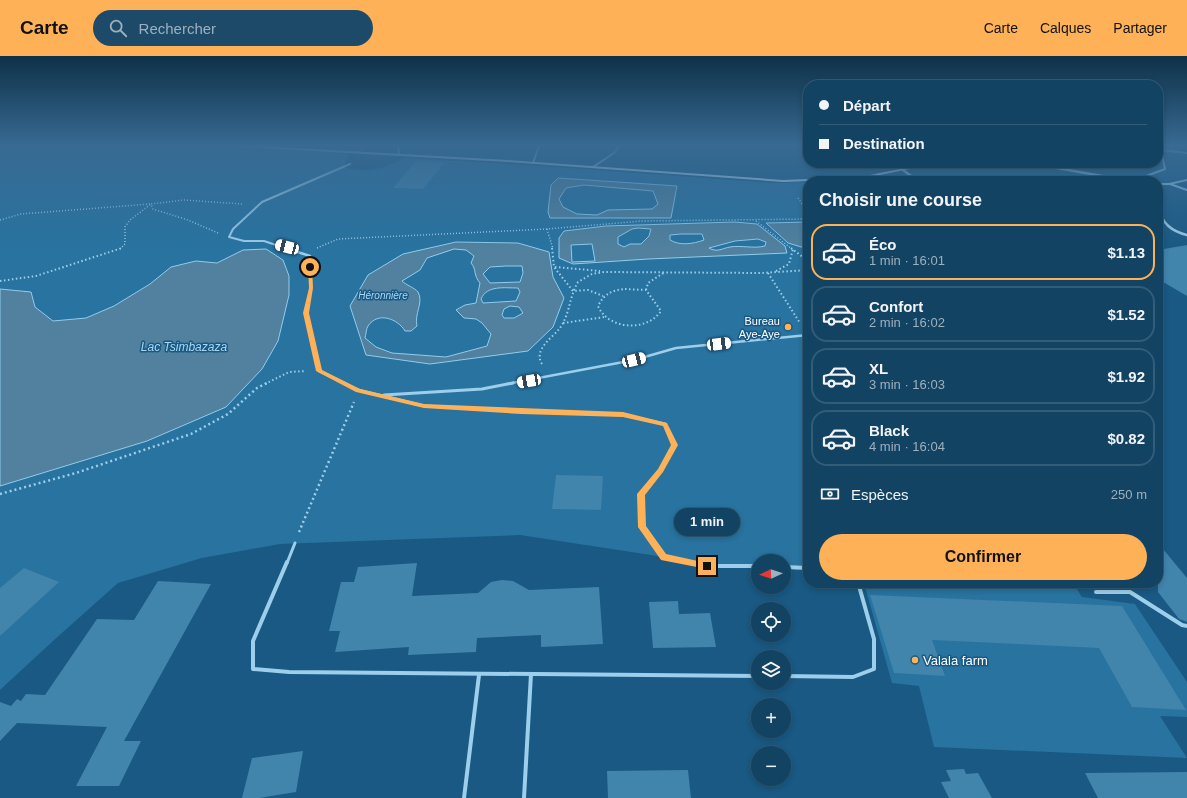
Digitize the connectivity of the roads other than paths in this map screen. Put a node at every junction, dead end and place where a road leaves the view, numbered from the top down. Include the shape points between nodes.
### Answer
1 (311, 181) edge
2 (777, 181) edge
3 (795, 181) edge
4 (1184, 181) edge
5 (1163, 184) edge
6 (1169, 184) junction
7 (1187, 190) edge
8 (1163, 222) edge
9 (1187, 235) edge
10 (803, 336) edge
11 (380, 396) junction
12 (295, 543) road end
13 (751, 566) edge
14 (791, 567) edge
15 (803, 568) edge
16 (860, 588) edge
17 (1096, 592) dead end
18 (1187, 626) edge
19 (531, 674) junction
20 (479, 675) junction
21 (751, 676) edge
22 (791, 676) edge
23 (464, 798) edge
24 (524, 798) edge

1 - 11 lane via 262,202 233,229 229,237 244,241 264,241 310,256 311,288 306,313 319,371 358,390
2 - 3 street
4 - 6 lane
5 - 6 lane
6 - 7 lane
8 - 9 street
10 - 11 lane via 676,348 634,360 482,389
11 - 13 lane via 424,406 623,415 665,424 674,445 660,470 641,494 642,527 664,557 707,566
12 - 20 lane via 252,640 253,669 289,672
14 - 15 lane
16 - 22 lane via 874,639 874,669 853,677
17 - 18 lane via 1130,592
19 - 20 lane
19 - 21 lane
19 - 24 lane
20 - 23 lane

